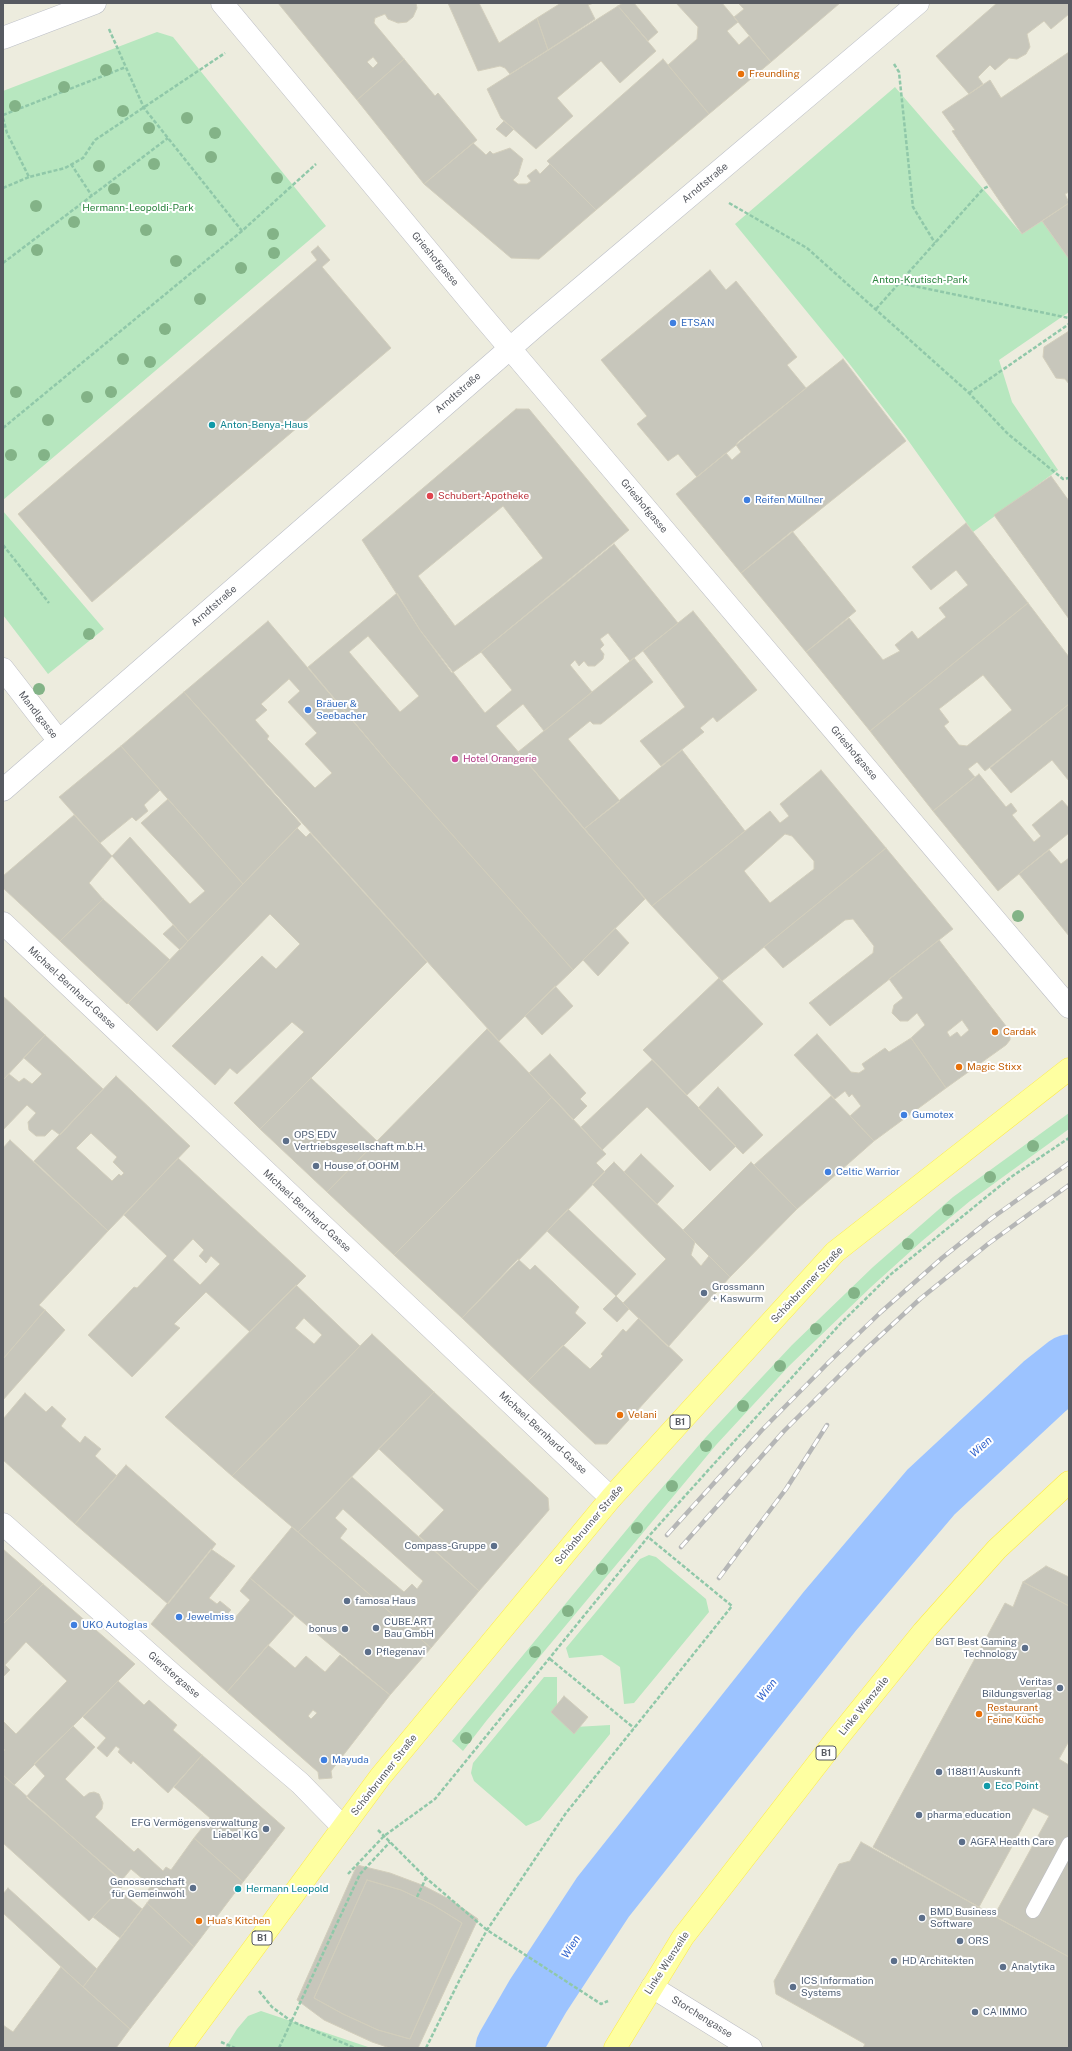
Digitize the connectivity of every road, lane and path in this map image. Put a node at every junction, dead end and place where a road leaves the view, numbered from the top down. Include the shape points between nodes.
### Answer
1 (95, 3) edge
2 (222, 3) edge
3 (918, 3) edge
4 (107, 24) dead end
5 (249, 36) junction
6 (879, 36) junction
7 (3, 38) edge
8 (126, 67) junction
9 (144, 108) junction
10 (3, 115) edge
11 (3, 118) edge
12 (7, 133) junction
13 (3, 134) edge
14 (168, 138) junction
15 (339, 144) junction
16 (71, 164) junction
17 (28, 177) junction
18 (701, 186) junction
19 (989, 186) dead end
20 (3, 188) edge
21 (92, 196) junction
22 (242, 231) junction
23 (935, 243) junction
24 (3, 263) edge
25 (899, 283) junction
26 (876, 309) junction
27 (1069, 318) edge
28 (1069, 324) edge
29 (510, 348) junction
30 (969, 393) junction
31 (3, 428) edge
32 (1069, 478) edge
33 (3, 545) edge
34 (48, 603) dead end
35 (3, 669) edge
36 (59, 741) junction
37 (3, 790) edge
38 (3, 923) edge
39 (1069, 1007) edge
40 (1069, 1069) edge
41 (1069, 1138) edge
42 (1069, 1482) edge
43 (611, 1498) junction
44 (3, 1524) edge
45 (648, 1537) junction
46 (550, 1659) junction
47 (634, 1728) junction
48 (343, 1827) junction
49 (390, 1842) junction
50 (1069, 1844) edge
51 (426, 1878) junction
52 (417, 1898) dead end
53 (1033, 1910) dead end
54 (487, 1930) junction
55 (256, 1987) dead end
56 (652, 1987) junction
57 (601, 2004) dead end
58 (291, 2022) junction
59 (219, 2041) dead end
60 (180, 2048) edge
61 (235, 2048) edge
62 (279, 2048) edge
63 (355, 2048) edge
64 (426, 2048) edge
65 (615, 2048) edge
66 (751, 2048) edge

1 - 7 street
2 - 5 street, Grieshofgasse
3 - 6 street, Arndtstraße
4 - 8 path
5 - 9 path
5 - 15 street, Grieshofgasse
6 - 18 street, Arndtstraße
6 - 23 path via 899,72 913,207
8 - 9 path
8 - 10 path
9 - 14 path
9 - 16 path via 95,140 83,158
11 - 12 path
12 - 13 path
12 - 17 path
14 - 21 path
14 - 22 path
15 - 22 path
15 - 29 street, Grieshofgasse
16 - 17 path via 65,168
16 - 21 path
17 - 20 path
18 - 26 path via 807,248
18 - 29 street, Arndtstraße
19 - 23 path via 983,189
21 - 24 path
22 - 31 path
23 - 25 path
25 - 26 path
25 - 27 path
26 - 30 path
28 - 30 path
29 - 36 street, Arndtstraße
29 - 39 street, Grieshofgasse
30 - 32 path via 1008,434 1063,479
33 - 34 path
35 - 36 street, Mandlgasse
36 - 37 street, Arndtstraße
38 - 43 street, Michael-Bernhard-Gasse
40 - 43 main road, Schönbrunner Straße / B1 via 835,1252
41 - 45 path via 1011,1177 890,1275 792,1376
42 - 56 main road, Linke Wienzeile / B1 via 997,1549 923,1632 687,1931
43 - 48 main road, Schönbrunner Straße / B1 via 380,1777
44 - 48 street, Gierstergasse via 173,1675 300,1783
45 - 46 path
45 - 47 path via 732,1606
46 - 47 path
46 - 49 path via 435,1799 384,1836
47 - 54 path via 566,1813
48 - 60 main road, Schönbrunner Straße / B1
49 - 51 path
49 - 58 path via 360,1874
50 - 53 lane
51 - 52 path
51 - 54 path
54 - 57 path
54 - 64 path
55 - 58 path via 272,2007
56 - 65 main road, Linke Wienzeile / B1
56 - 66 street, Storchengasse
58 - 62 path
58 - 63 path
59 - 61 path

